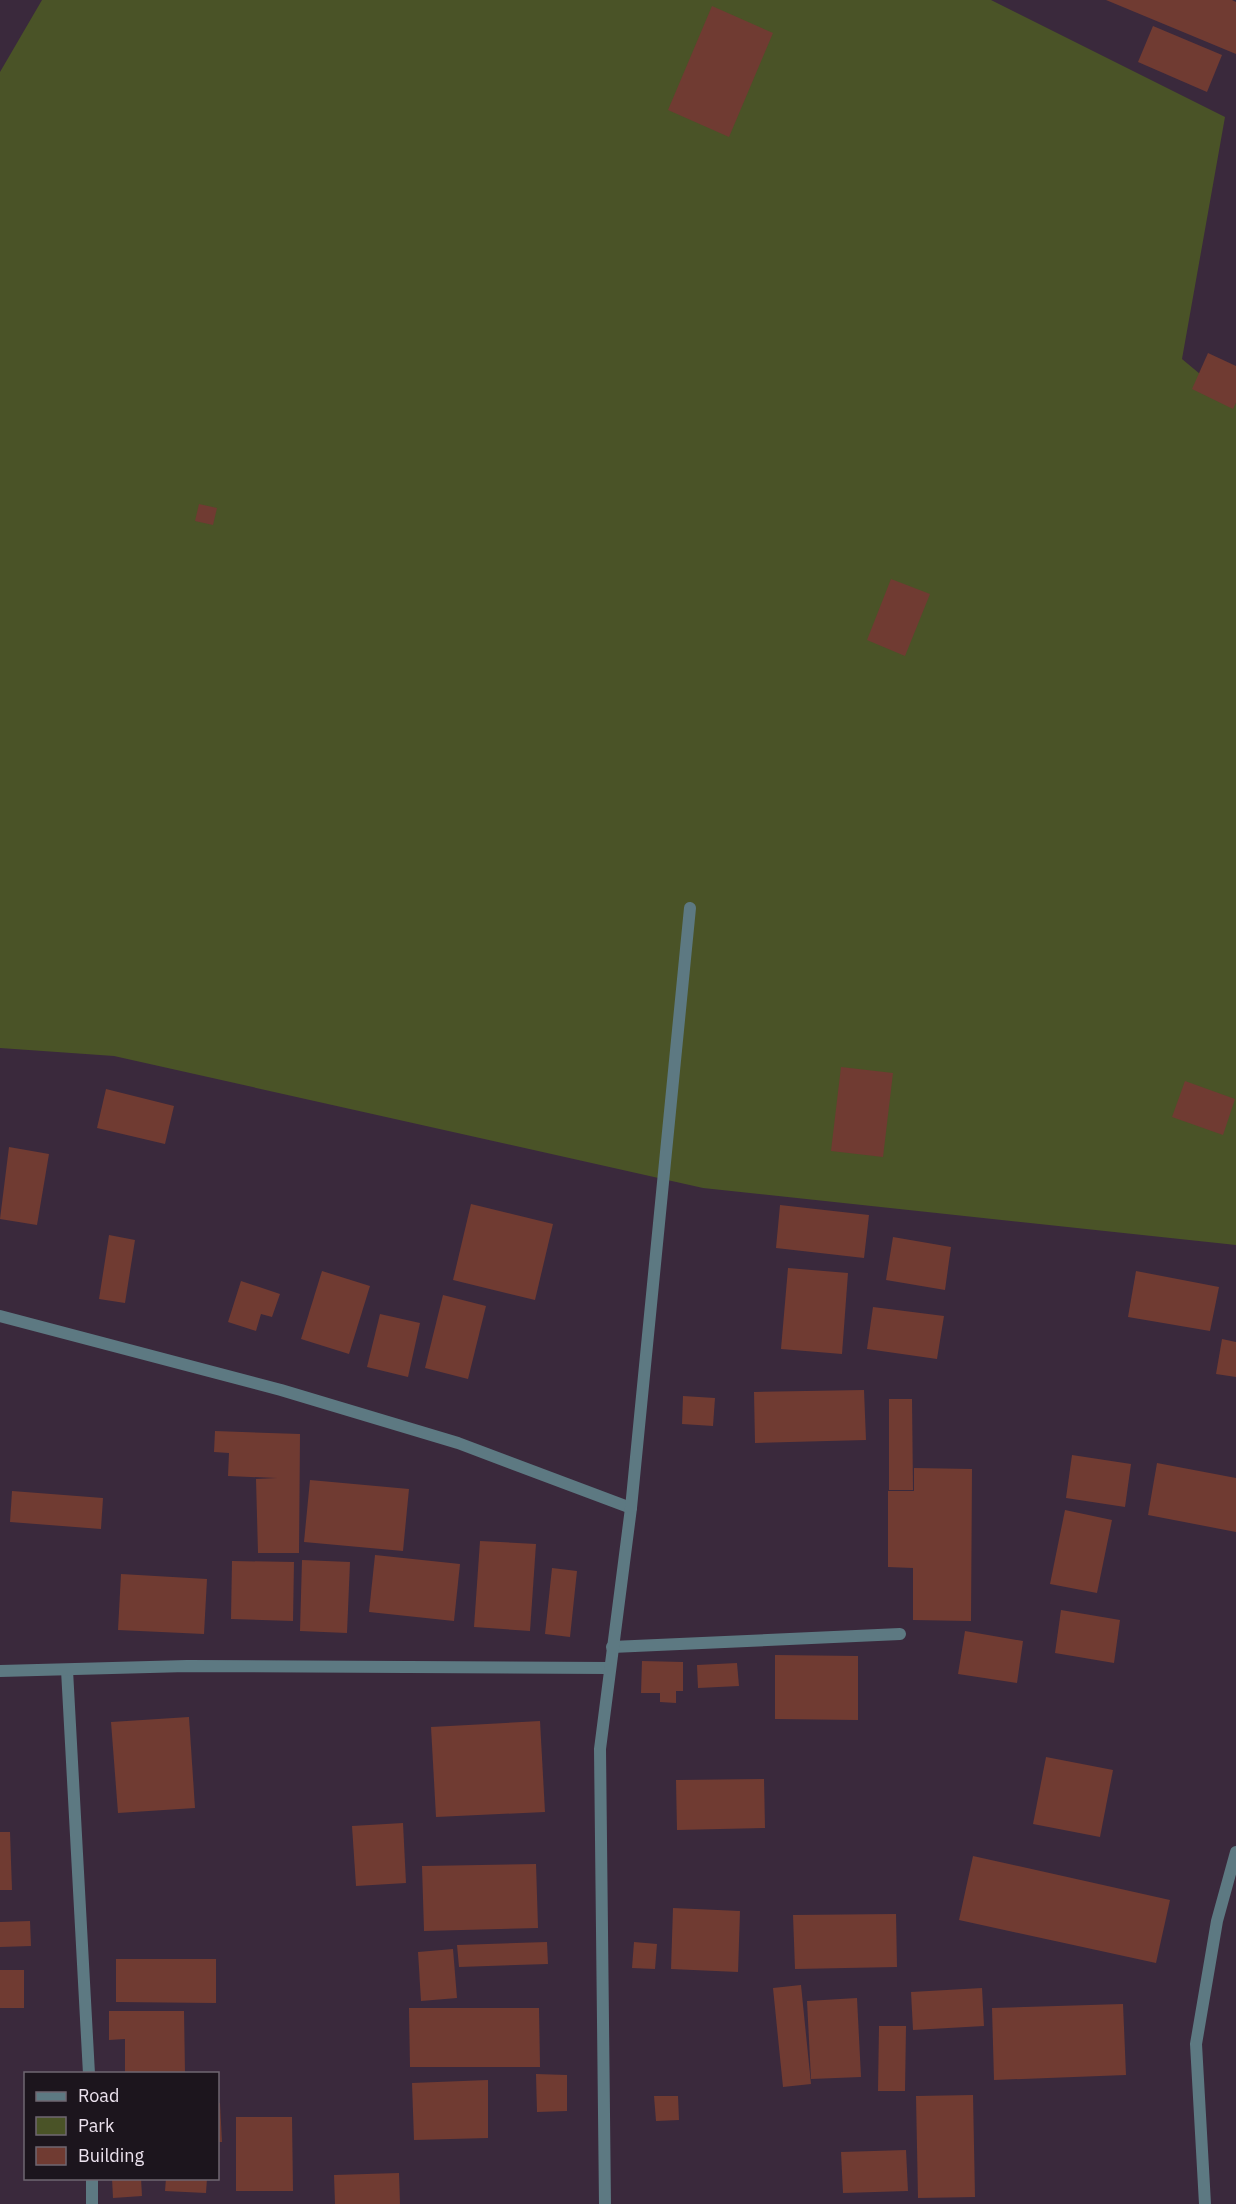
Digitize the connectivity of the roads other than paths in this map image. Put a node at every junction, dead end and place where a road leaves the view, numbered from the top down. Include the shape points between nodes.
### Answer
1 (690, 908) dead end
2 (0, 1316) edge
3 (631, 1508) junction
4 (900, 1634) dead end
5 (612, 1647) junction
6 (609, 1668) junction
7 (67, 1670) junction
8 (0, 1671) edge
9 (1236, 1852) edge
10 (89, 2072) edge
11 (92, 2180) edge
12 (92, 2204) edge
13 (605, 2204) edge
14 (1205, 2204) edge

1 - 3 street
2 - 3 street via 281,1390 458,1443
3 - 5 street
4 - 5 street
5 - 6 street
6 - 7 street via 188,1666
6 - 13 street via 600,1749
7 - 8 street
7 - 10 street
9 - 14 street via 1217,1921 1196,2044
11 - 12 street

